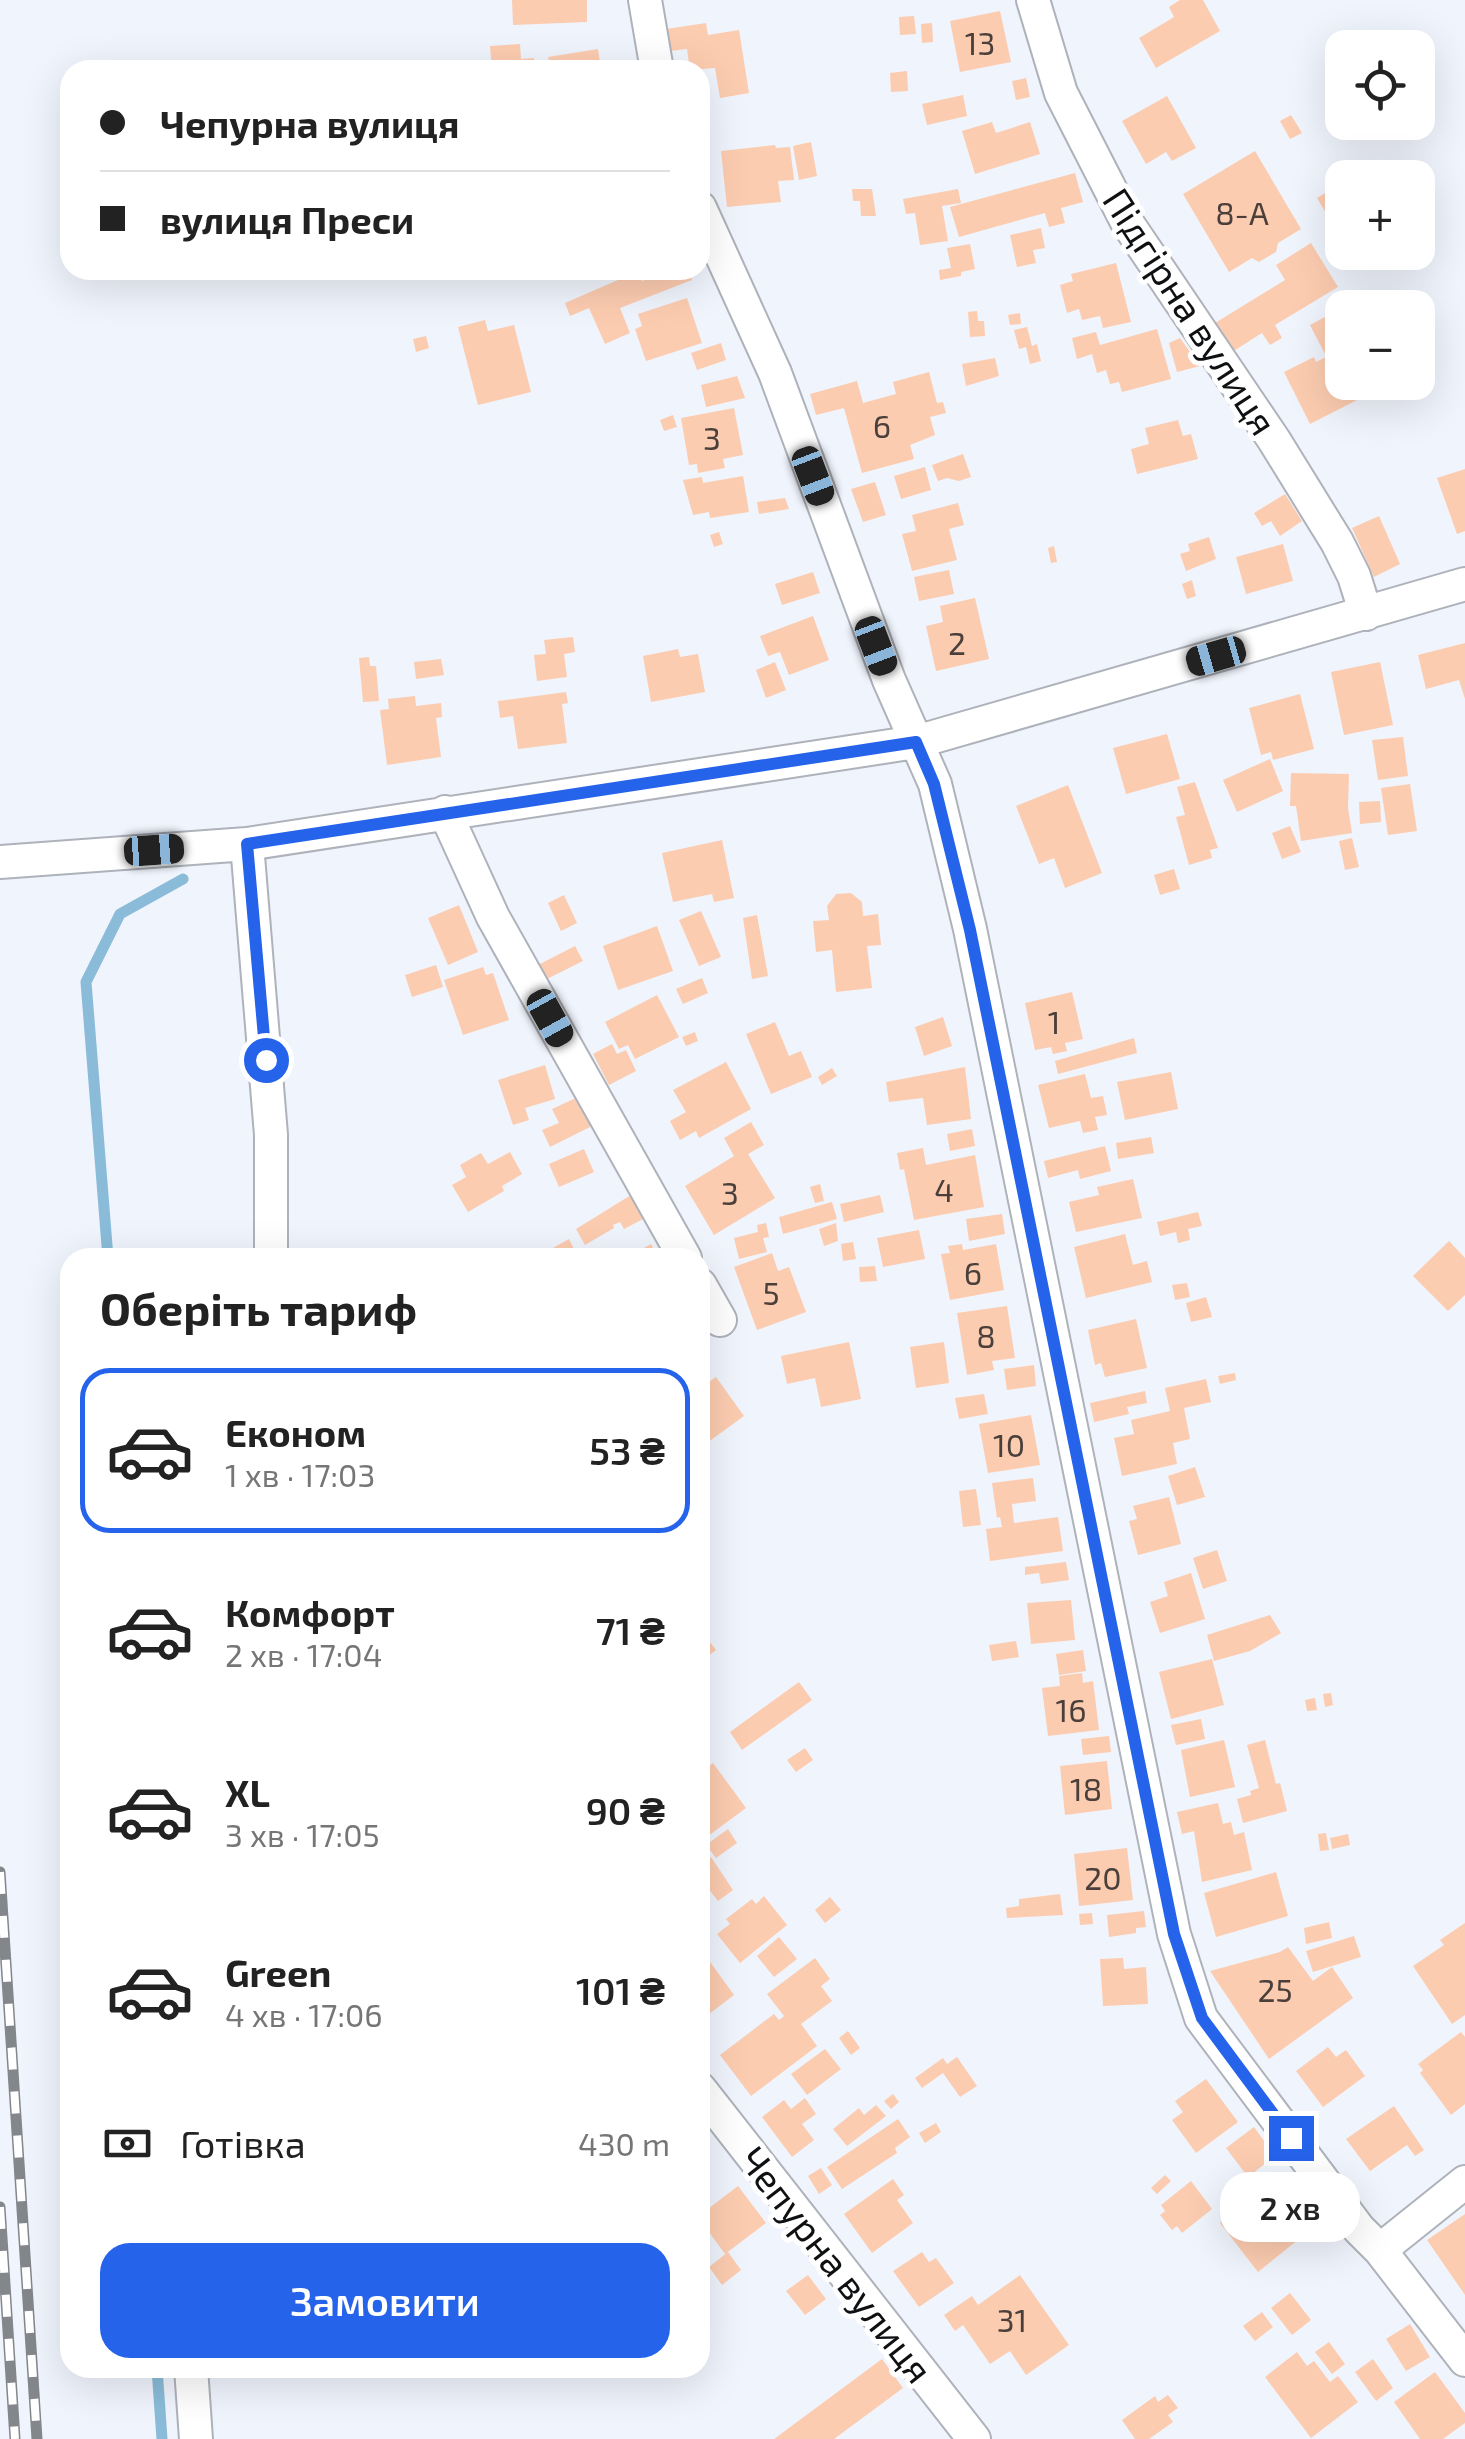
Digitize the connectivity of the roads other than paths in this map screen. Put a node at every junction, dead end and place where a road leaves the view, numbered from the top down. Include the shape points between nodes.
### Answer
1 (645, 0) edge
2 (1033, 0) edge
3 (655, 60) edge
4 (710, 230) edge
5 (1465, 584) edge
6 (1366, 614) junction
7 (916, 742) junction
8 (446, 812) junction
9 (247, 844) junction
10 (0, 862) edge
11 (272, 1248) edge
12 (678, 1248) edge
13 (710, 1302) edge
14 (720, 1320) dead end
15 (710, 2102) edge
16 (1465, 2182) edge
17 (1380, 2250) junction
18 (1465, 2360) edge
19 (193, 2378) edge
20 (196, 2439) edge
21 (974, 2439) edge

1 - 3 street
2 - 6 street, Підгірна вулиця via 1061,94 1128,224 1337,542
4 - 7 street via 775,373
5 - 6 street
6 - 7 street
7 - 8 street
7 - 17 street via 934,784 970,930 1174,1934 1202,2018
8 - 9 street
8 - 12 street via 492,917
9 - 10 street
9 - 11 street via 272,1135
13 - 14 street
15 - 21 street, Чепурна вулиця
16 - 17 street
17 - 18 street
19 - 20 street

